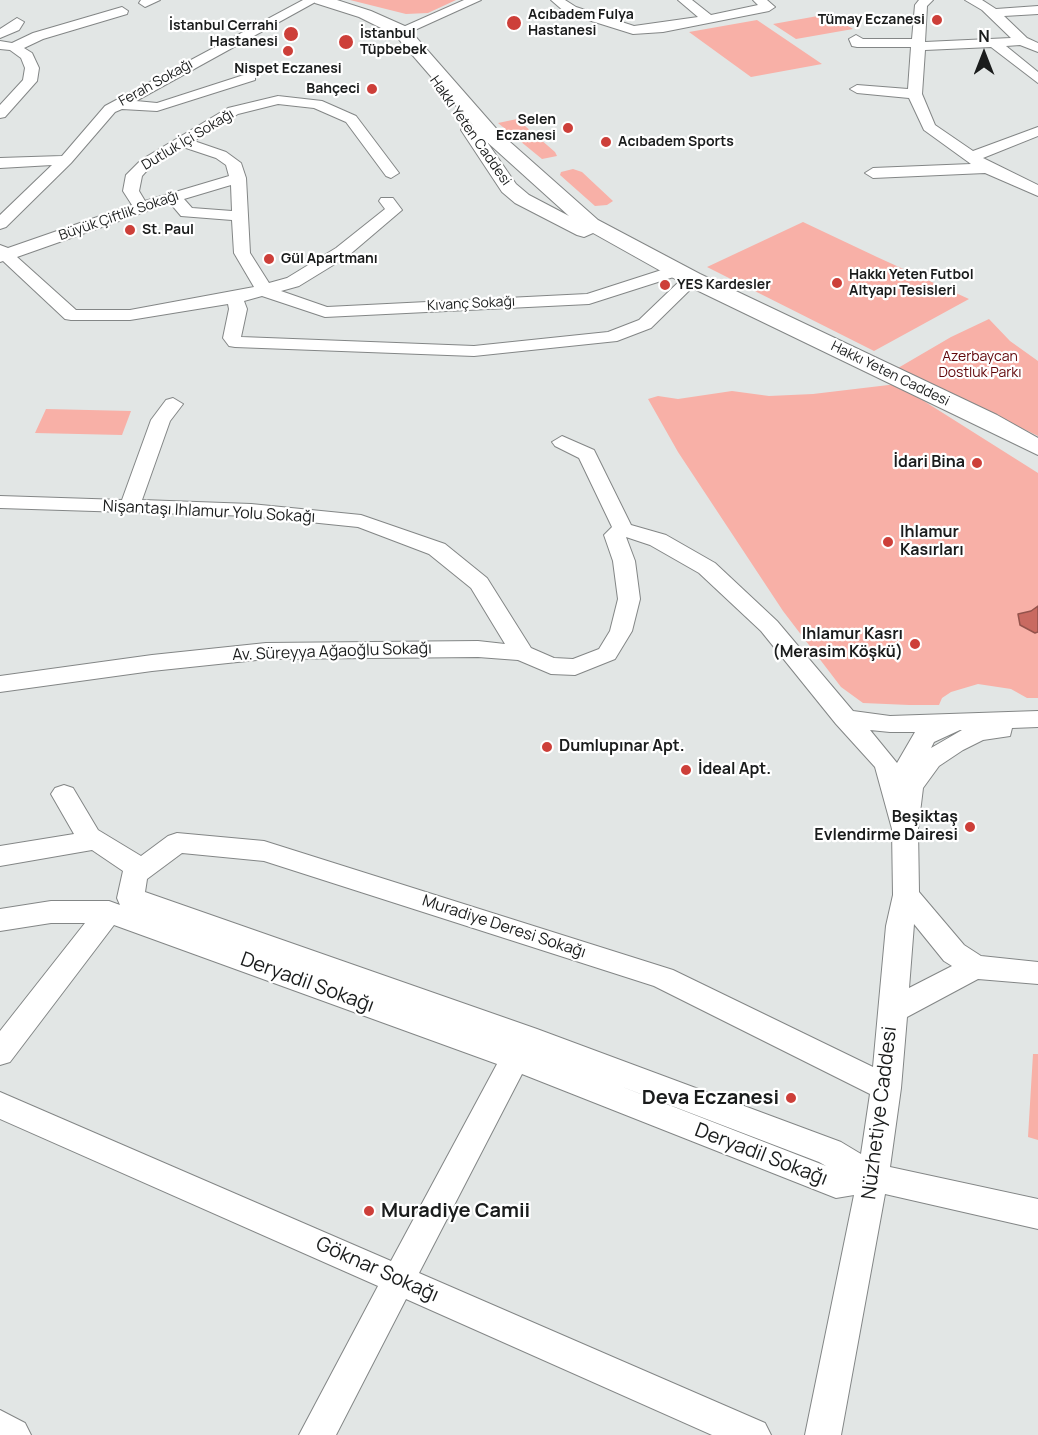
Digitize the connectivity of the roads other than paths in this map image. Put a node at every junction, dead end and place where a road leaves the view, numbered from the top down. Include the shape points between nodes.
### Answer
1 (475, 0) edge
2 (557, 0) edge
3 (684, 0) edge
4 (759, 0) edge
5 (927, 0) edge
6 (311, 1) edge
7 (975, 1) edge
8 (1038, 10) edge
9 (122, 11) dead end
10 (993, 13) junction
11 (365, 14) junction
12 (435, 17) junction
13 (708, 19) junction
14 (0, 28) edge
15 (0, 34) edge
16 (398, 34) junction
17 (856, 39) dead end
18 (1022, 41) junction
19 (919, 44) junction
20 (996, 44) junction
21 (7, 46) edge
22 (416, 46) junction
23 (1038, 48) edge
24 (1038, 79) edge
25 (857, 89) dead end
26 (915, 94) junction
27 (278, 100) junction
28 (119, 104) junction
29 (0, 114) edge
30 (1038, 131) edge
31 (182, 141) junction
32 (478, 145) junction
33 (972, 157) junction
34 (66, 160) junction
35 (0, 163) edge
36 (987, 168) junction
37 (873, 172) dead end
38 (391, 173) dead end
39 (536, 173) junction
40 (238, 178) junction
41 (1038, 191) edge
42 (173, 197) junction
43 (522, 199) junction
44 (387, 201) dead end
45 (141, 207) junction
46 (578, 213) junction
47 (240, 216) junction
48 (0, 224) edge
49 (2, 254) edge
50 (685, 274) junction
51 (265, 291) junction
52 (234, 298) junction
53 (173, 404) dead end
54 (562, 442) dead end
55 (1038, 448) edge
56 (0, 502) edge
57 (129, 508) junction
58 (623, 529) junction
59 (522, 652) junction
60 (0, 684) edge
61 (844, 718) junction
62 (1038, 719) edge
63 (961, 720) junction
64 (1038, 726) edge
65 (911, 787) junction
66 (64, 794) dead end
67 (905, 829) junction
68 (96, 840) junction
69 (0, 856) edge
70 (141, 870) junction
71 (906, 895) junction
72 (119, 905) junction
73 (0, 920) edge
74 (975, 968) junction
75 (1038, 973) edge
76 (893, 1010) junction
77 (0, 1053) edge
78 (515, 1058) junction
79 (886, 1088) junction
80 (0, 1105) edge
81 (873, 1177) junction
82 (1038, 1214) edge
83 (399, 1280) junction
84 (0, 1428) edge
85 (13, 1435) edge
86 (317, 1435) edge
87 (753, 1435) edge
88 (823, 1435) edge

1 - 12 street
2 - 13 street via 570,10 633,30
3 - 13 street
4 - 13 street via 769,7
5 - 19 street via 921,5
6 - 11 main road, Hakkı Yeten Caddesi
6 - 16 main road, Hakkı Yeten Caddesi
6 - 28 street, Ferah Sokağı
7 - 10 street
8 - 10 street
9 - 21 street
10 - 18 street
11 - 12 street via 402,20
11 - 16 main road, Hakkı Yeten Caddesi
12 - 16 street
12 - 22 street via 422,28
14 - 15 street via 16,22 15,27
16 - 22 main road, Hakkı Yeten Caddesi
16 - 32 main road, Hakkı Yeten Caddesi via 443,89
17 - 19 street via 857,43
18 - 20 street
18 - 23 street
19 - 20 street
19 - 26 street
20 - 24 street
21 - 29 street via 27,56 32,68 30,81
22 - 39 main road, Hakkı Yeten Caddesi via 494,138
25 - 26 street
26 - 33 street via 929,127
27 - 28 street via 246,75 157,107
27 - 31 street, Dutluk İçi Sokağı via 234,111
27 - 38 street via 316,105 351,119
28 - 34 street, Ferah Sokağı via 110,109
30 - 33 street
31 - 40 street via 227,159 233,163
31 - 45 street, Dutluk İçi Sokağı via 134,174 131,191
32 - 39 main road via 515,176 530,178
32 - 43 main road, Hakkı Yeten Caddesi via 509,188
33 - 36 street
34 - 35 street
34 - 48 street, Ferah Sokağı
36 - 37 street
36 - 41 street
39 - 46 main road, Hakkı Yeten Caddesi
40 - 42 street, Büyük Çiftlik Sokağı
40 - 47 street
42 - 45 street, Büyük Çiftlik Sokağı
42 - 47 street via 187,213
43 - 46 main road via 551,190 565,206
43 - 50 main road, Hakkı Yeten Caddesi via 645,260
44 - 51 street via 394,210 342,252 293,282
45 - 49 street, Büyük Çiftlik Sokağı
46 - 50 main road, Hakkı Yeten Caddesi via 591,224
47 - 51 street via 242,253
49 - 52 street via 71,315 130,315
50 - 51 street, Kıvanç Sokağı via 589,298 325,312
50 - 52 street via 645,324 611,337 474,351 235,342 232,338 238,309
50 - 55 main road, Hakkı Yeten Caddesi via 988,420
51 - 52 street
53 - 57 street via 161,420
54 - 58 street via 587,454
56 - 57 street, Nişantaşı Ihlamur Yolu Sokağı
57 - 59 street, Nişantaşı Ihlamur Yolu Sokağı via 251,510 361,521 437,549 479,583
58 - 59 street via 615,535 624,561 629,599 621,631 607,654 575,667 551,666
58 - 61 street via 658,540 707,568 769,626
59 - 60 street, Av. Süreyya Ağaoğlu Sokağı via 266,651
61 - 63 street via 890,724
61 - 67 street via 886,764
62 - 63 street
63 - 65 street, Nüzhetiye Caddesi via 925,736 909,764
64 - 65 street, Nüzhetiye Caddesi via 979,732 954,744 930,760
65 - 67 street, Nüzhetiye Caddesi
66 - 68 street via 89,837
67 - 71 street, Nüzhetiye Caddesi
68 - 69 street
68 - 70 street
70 - 72 street
70 - 79 street, Muradiye Deresi Sokağı via 177,843 264,851 663,978
71 - 74 street via 954,952
71 - 76 street, Nüzhetiye Caddesi
72 - 73 street, Deryadil Sokağı
72 - 77 street
72 - 78 street, Deryadil Sokağı
72 - 81 street, Deryadil Sokağı via 538,1042 830,1152
74 - 75 street
74 - 76 street
76 - 79 street, Nüzhetiye Caddesi
78 - 81 street, Deryadil Sokağı via 836,1184
78 - 83 street
79 - 81 street, Nüzhetiye Caddesi
80 - 83 street, Göknar Sokağı
81 - 82 street
81 - 88 street, Nüzhetiye Caddesi
83 - 86 street
83 - 87 street, Göknar Sokağı
84 - 85 street

